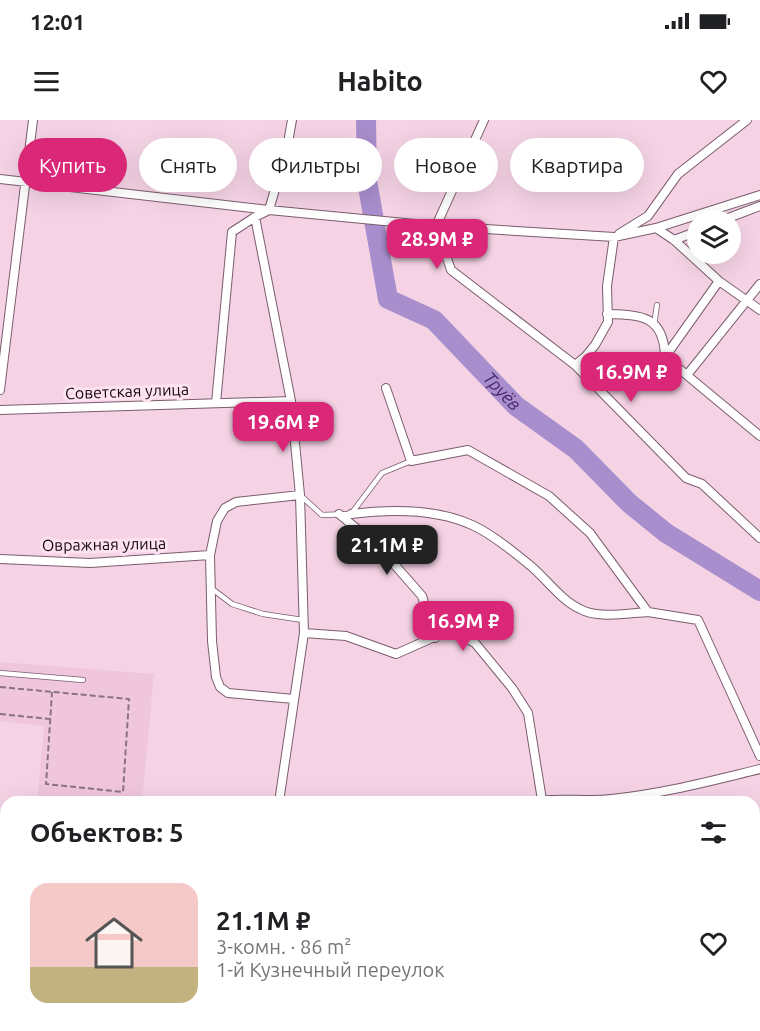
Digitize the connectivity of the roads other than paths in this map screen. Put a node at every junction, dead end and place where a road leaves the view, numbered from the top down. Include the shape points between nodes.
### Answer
1 (33, 120) edge
2 (292, 120) edge
3 (484, 120) edge
4 (747, 120) edge
5 (31, 138) edge
6 (0, 179) edge
7 (18, 181) edge
8 (25, 192) edge
9 (113, 192) edge
10 (760, 195) edge
11 (760, 206) edge
12 (269, 210) junction
13 (741, 213) edge
14 (255, 217) junction
15 (436, 226) junction
16 (656, 228) junction
17 (687, 235) edge
18 (614, 237) junction
19 (674, 240) junction
20 (719, 281) junction
21 (760, 284) edge
22 (747, 302) junction
23 (657, 304) dead end
24 (760, 310) edge
25 (607, 314) junction
26 (654, 325) junction
27 (665, 357) junction
28 (575, 365) junction
29 (687, 375) junction
30 (386, 388) dead end
31 (0, 390) edge
32 (291, 400) junction
33 (216, 403) junction
34 (0, 410) edge
35 (760, 436) edge
36 (411, 461) junction
37 (300, 495) junction
38 (339, 514) junction
39 (351, 514) junction
40 (760, 538) edge
41 (210, 555) junction
42 (0, 560) edge
43 (211, 588) junction
44 (648, 612) junction
45 (303, 620) junction
46 (304, 633) junction
47 (435, 638) junction
48 (0, 673) edge
49 (82, 680) dead end
50 (294, 699) junction
51 (760, 756) edge
52 (760, 769) edge
53 (280, 796) edge
54 (541, 796) edge
55 (640, 796) edge

1 - 5 street
2 - 12 street
3 - 15 street
4 - 18 street via 678,174 648,216
6 - 7 street
8 - 31 street
9 - 12 street
10 - 16 street
11 - 13 street
12 - 14 street
12 - 15 street
14 - 32 street
14 - 33 street via 232,232
15 - 18 street
15 - 28 street via 451,270
16 - 18 street
16 - 19 street
17 - 19 street
18 - 25 street via 606,286
19 - 20 street
20 - 22 street
20 - 27 street
21 - 22 street
22 - 24 street
22 - 29 street
23 - 26 lane
25 - 26 street via 640,315
25 - 28 street via 602,334
26 - 27 street via 660,331
27 - 29 street
28 - 40 street via 686,478 702,484
29 - 35 street
30 - 36 street
32 - 33 street, Советская улица
32 - 37 street
33 - 34 street, Советская улица
36 - 39 lane via 382,472
36 - 44 street via 468,450 549,496 590,533
37 - 38 lane via 322,515
37 - 41 street via 236,502 225,508 217,520
37 - 45 street
38 - 39 lane
38 - 47 street via 379,547 422,596
39 - 44 street via 386,510 436,514 472,525 516,553 581,610 595,614
41 - 42 street, Овражная улица via 90,562
41 - 43 street
43 - 45 lane via 232,604
43 - 50 street via 212,641 220,687 228,693
44 - 51 street via 698,620
45 - 46 street
46 - 47 street via 346,636 396,654
46 - 50 street
47 - 54 street via 450,630 475,643 512,688 528,713
48 - 49 lane
50 - 53 street
52 - 55 street

